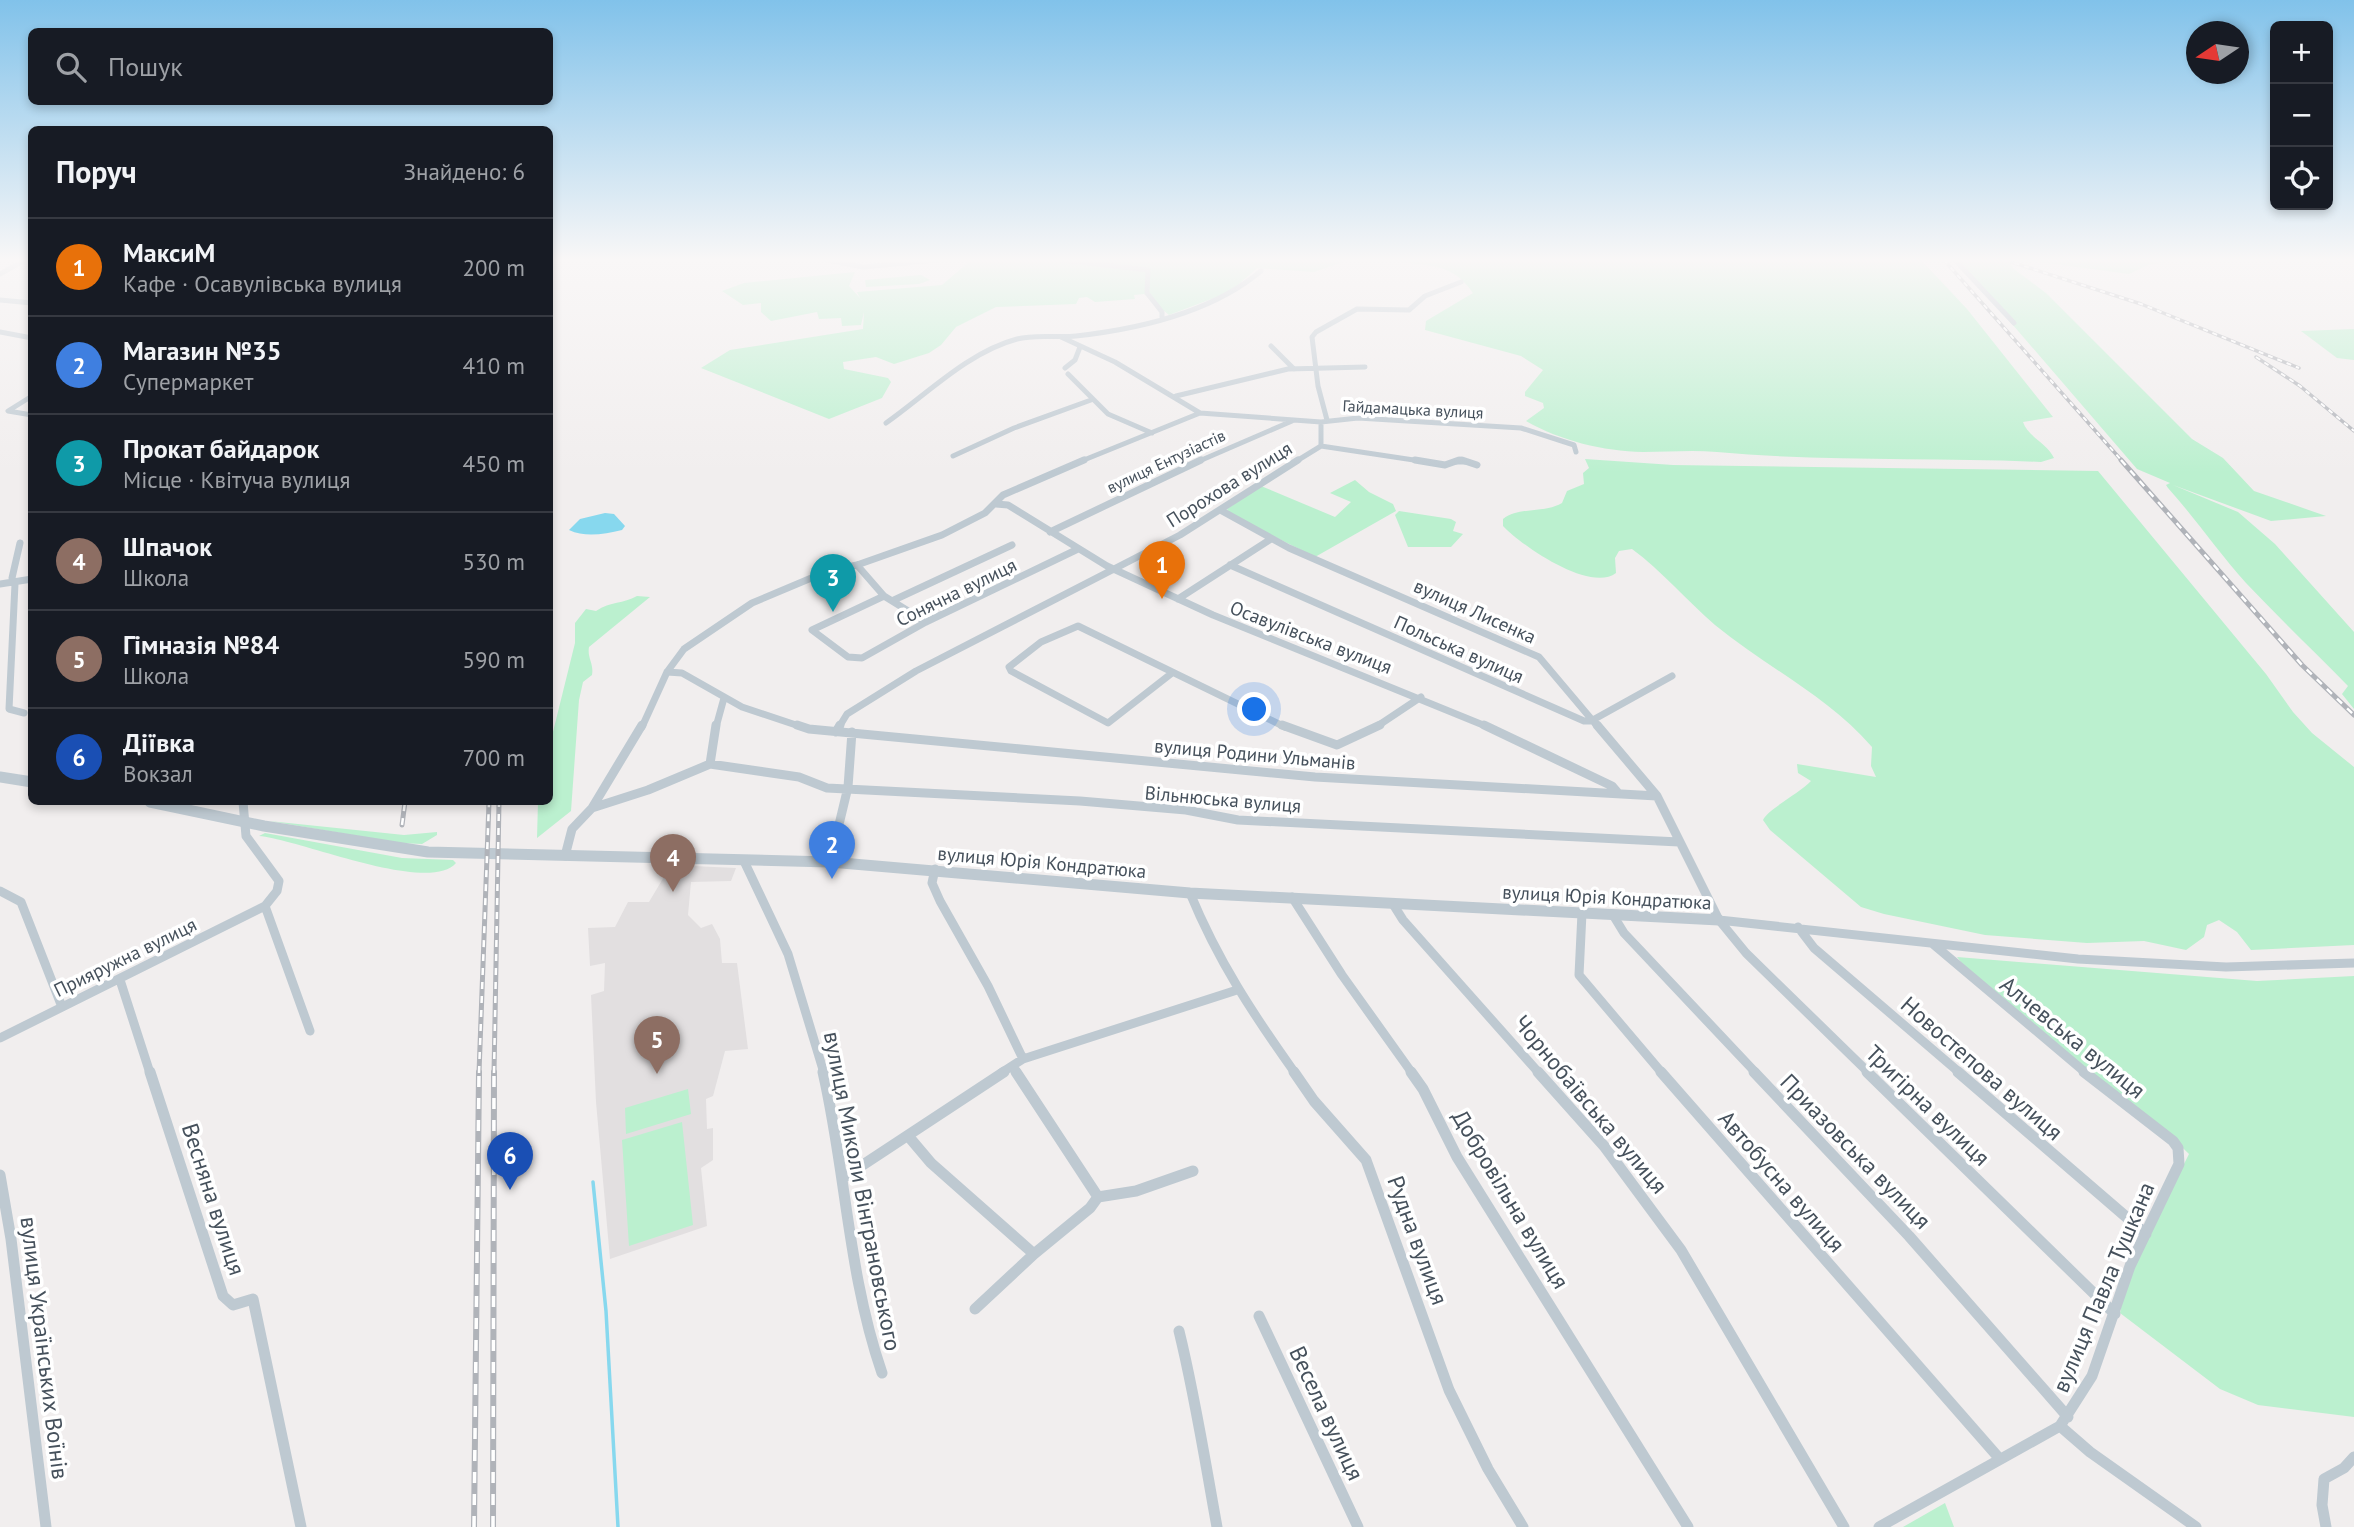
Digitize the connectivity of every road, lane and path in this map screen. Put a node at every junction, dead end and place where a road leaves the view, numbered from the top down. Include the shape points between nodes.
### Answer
1 (1105, 331) edge
2 (1321, 331) edge
3 (0, 332) edge
4 (28, 337) edge
5 (1061, 337) junction
6 (1271, 346) dead end
7 (1080, 347) junction
8 (1317, 367) junction
9 (1365, 367) dead end
10 (1294, 369) junction
11 (1176, 396) junction
12 (28, 398) edge
13 (1091, 400) junction
14 (8, 411) junction
15 (0, 413) edge
16 (1200, 413) junction
17 (28, 414) edge
18 (1295, 420) junction
19 (1324, 421) junction
20 (886, 423) dead end
21 (1152, 433) junction
22 (1321, 446) junction
23 (1576, 452) dead end
24 (953, 456) dead end
25 (1478, 466) dead end
26 (996, 504) junction
27 (1222, 511) junction
28 (1050, 532) junction
29 (1271, 539) junction
30 (20, 543) dead end
31 (1012, 545) dead end
32 (1078, 549) junction
33 (857, 565) junction
34 (1230, 565) junction
35 (1112, 569) junction
36 (28, 579) edge
37 (14, 581) junction
38 (0, 584) edge
39 (884, 596) junction
40 (1178, 599) junction
41 (894, 600) junction
42 (926, 622) junction
43 (667, 672) junction
44 (1172, 673) junction
45 (1672, 676) dead end
46 (1421, 697) junction
47 (724, 698) junction
48 (24, 713) dead end
49 (1591, 721) junction
50 (836, 732) junction
51 (852, 732) junction
52 (709, 764) junction
53 (0, 778) edge
54 (28, 782) edge
55 (848, 788) junction
56 (1618, 793) junction
57 (1657, 796) junction
58 (165, 805) edge
59 (242, 805) edge
60 (592, 808) junction
61 (240, 820) junction
62 (1679, 842) junction
63 (565, 856) junction
64 (744, 861) junction
65 (830, 862) junction
66 (935, 869) junction
67 (0, 891) edge
68 (1190, 893) junction
69 (1292, 897) junction
70 (1393, 904) junction
71 (265, 906) junction
72 (1582, 913) junction
73 (1613, 915) junction
74 (1719, 920) junction
75 (1798, 927) junction
76 (1933, 944) junction
77 (2354, 963) edge
78 (120, 980) junction
79 (1237, 990) junction
80 (62, 1007) junction
81 (310, 1031) dead end
82 (0, 1038) edge
83 (1023, 1059) junction
84 (1012, 1066) junction
85 (909, 1137) junction
86 (2179, 1164) joint
87 (1193, 1171) dead end
88 (0, 1175) edge
89 (843, 1178) junction
90 (1098, 1197) junction
91 (2146, 1234) junction
92 (1034, 1254) junction
93 (975, 1309) dead end
94 (2115, 1314) junction
95 (1259, 1316) dead end
96 (1179, 1331) dead end
97 (882, 1373) dead end
98 (2064, 1422) junction
99 (2354, 1457) edge
100 (1999, 1458) junction
101 (46, 1527) edge
102 (301, 1527) edge
103 (1217, 1527) edge
104 (1358, 1527) edge
105 (1523, 1527) edge
106 (1688, 1527) edge
107 (1844, 1527) edge
108 (1879, 1527) edge
109 (2196, 1527) edge
110 (2326, 1527) edge

1 - 5 street
2 - 8 street via 1312,337
3 - 4 street
5 - 7 street
5 - 20 street via 1021,338 975,358
6 - 10 street
7 - 11 street
7 - 13 street via 1066,371
8 - 9 street
8 - 10 street
8 - 19 street
10 - 11 street
11 - 16 street
12 - 14 street
13 - 21 street via 1108,414
13 - 24 street
14 - 15 street
14 - 17 street
16 - 18 street, Гайдамацька вулиця
16 - 21 street, Гайдамацька вулиця
18 - 19 street, Гайдамацька вулиця
18 - 28 street, вулиця Ентузіастів
19 - 22 street
19 - 23 street, Гайдамацька вулиця via 1357,418 1521,428 1574,445
21 - 26 street, Гайдамацька вулиця via 1017,488
22 - 25 street, Порохова вулиця via 1445,465 1460,460
22 - 27 street, Порохова вулиця
26 - 28 street, Осавулівська вулиця via 1008,505
26 - 33 street, Гайдамацька вулиця via 942,535
27 - 29 street, вулиця Лисенка
27 - 35 street, Порохова вулиця
28 - 32 street, Осавулівська вулиця
29 - 34 street
29 - 49 street, вулиця Лисенка via 1539,657
30 - 37 street
31 - 41 street
32 - 35 street, Осавулівська вулиця
32 - 42 street, Сонячна вулиця
33 - 39 street
33 - 43 street, Гайдамацька вулиця via 805,580 731,614 684,649
34 - 40 street
34 - 49 street, Польська вулиця via 1568,715
35 - 40 street, Осавулівська вулиця
35 - 50 street, Порохова вулиця via 916,671 847,714
36 - 37 street
37 - 38 street
37 - 48 street via 9,709
39 - 41 street
39 - 42 street, Сонячна вулиця via 811,630 848,657 863,658
40 - 46 street, Осавулівська вулиця
41 - 42 street
43 - 47 street, вулиця Родини Ульманів via 682,673
43 - 60 street, Гайдамацька вулиця via 635,743
44 - 44 street via 1078,626 1070,626 1011,662 1011,671 1108,723
44 - 46 street via 1294,731 1337,745 1388,721
45 - 49 street
46 - 56 street, Осавулівська вулиця via 1530,745
47 - 50 street, вулиця Родини Ульманів via 765,717
47 - 52 street
49 - 57 street, вулиця Лисенка
50 - 51 street, вулиця Родини Ульманів
51 - 55 street
51 - 56 street, вулиця Родини Ульманів via 1315,777
52 - 55 street, Вільнюська вулиця via 799,777 827,788
52 - 60 street
53 - 54 street
55 - 62 street, Вільнюська вулиця via 1080,801 1186,810 1238,820
55 - 65 street
56 - 57 street, вулиця Родини Ульманів
57 - 62 street, вулиця Лисенка
58 - 61 street, вулиця Юрія Кондратюка
59 - 61 street
60 - 63 street, Гайдамацька вулиця via 572,829
61 - 63 street, вулиця Юрія Кондратюка via 428,852
61 - 71 street via 248,844 279,881
62 - 74 street, вулиця Лисенка
63 - 64 street, вулиця Юрія Кондратюка
64 - 65 street, вулиця Юрія Кондратюка
64 - 89 street, вулиця Миколи Вінграновського via 779,932 812,1031
65 - 66 street, вулиця Юрія Кондратюка
66 - 68 street, вулиця Юрія Кондратюка
66 - 83 street via 932,883 940,901
67 - 80 street via 21,902
68 - 69 street, вулиця Юрія Кондратюка
68 - 79 street, Рудна вулиця
69 - 70 street, вулиця Юрія Кондратюка
69 - 106 street, Добровільна вулиця via 1423,1089 1457,1157
70 - 72 street, вулиця Юрія Кондратюка
70 - 107 street, Чорнобаївська вулиця via 1604,1146 1681,1250
71 - 78 street, Прияружна вулиця
71 - 81 street
72 - 73 street, вулиця Юрія Кондратюка
72 - 100 street, Автобусна вулиця via 1579,975 1583,983
73 - 74 street, вулиця Юрія Кондратюка
73 - 98 street, Приазовська вулиця via 1624,933 1717,1034 1909,1236
74 - 75 street, вулиця Юрія Кондратюка
74 - 94 street, Тригірна вулиця via 1756,963
75 - 76 street, вулиця Юрія Кондратюка
75 - 91 street, Новостепова вулиця via 1814,948
76 - 77 street, вулиця Юрія Кондратюка via 2078,959 2226,967
76 - 86 street, Алчевська вулиця via 1970,979 2173,1141
78 - 80 street, Прияружна вулиця
78 - 102 street, Весняна вулиця via 223,1296 233,1305 253,1299
79 - 83 street
79 - 105 street, Рудна вулиця via 1314,1101 1366,1160 1450,1391
80 - 82 street, Прияружна вулиця
83 - 84 street
84 - 85 street
84 - 90 street
85 - 89 street
85 - 92 street via 931,1163
86 - 91 street, вулиця Павла Тушкана
87 - 90 street via 1136,1191
88 - 101 street, вулиця Українських Воїнів
89 - 97 street, вулиця Миколи Вінграновського via 858,1288
90 - 92 street
91 - 94 street, вулиця Павла Тушкана
92 - 93 street
94 - 98 street, вулиця Павла Тушкана via 2085,1393
95 - 104 street, Весела вулиця
96 - 103 street via 1195,1394
98 - 100 street, вулиця Павла Тушкана
98 - 109 street, Приазовська вулиця via 2091,1452
99 - 110 street via 2323,1479
100 - 108 street, вулиця Павла Тушкана

